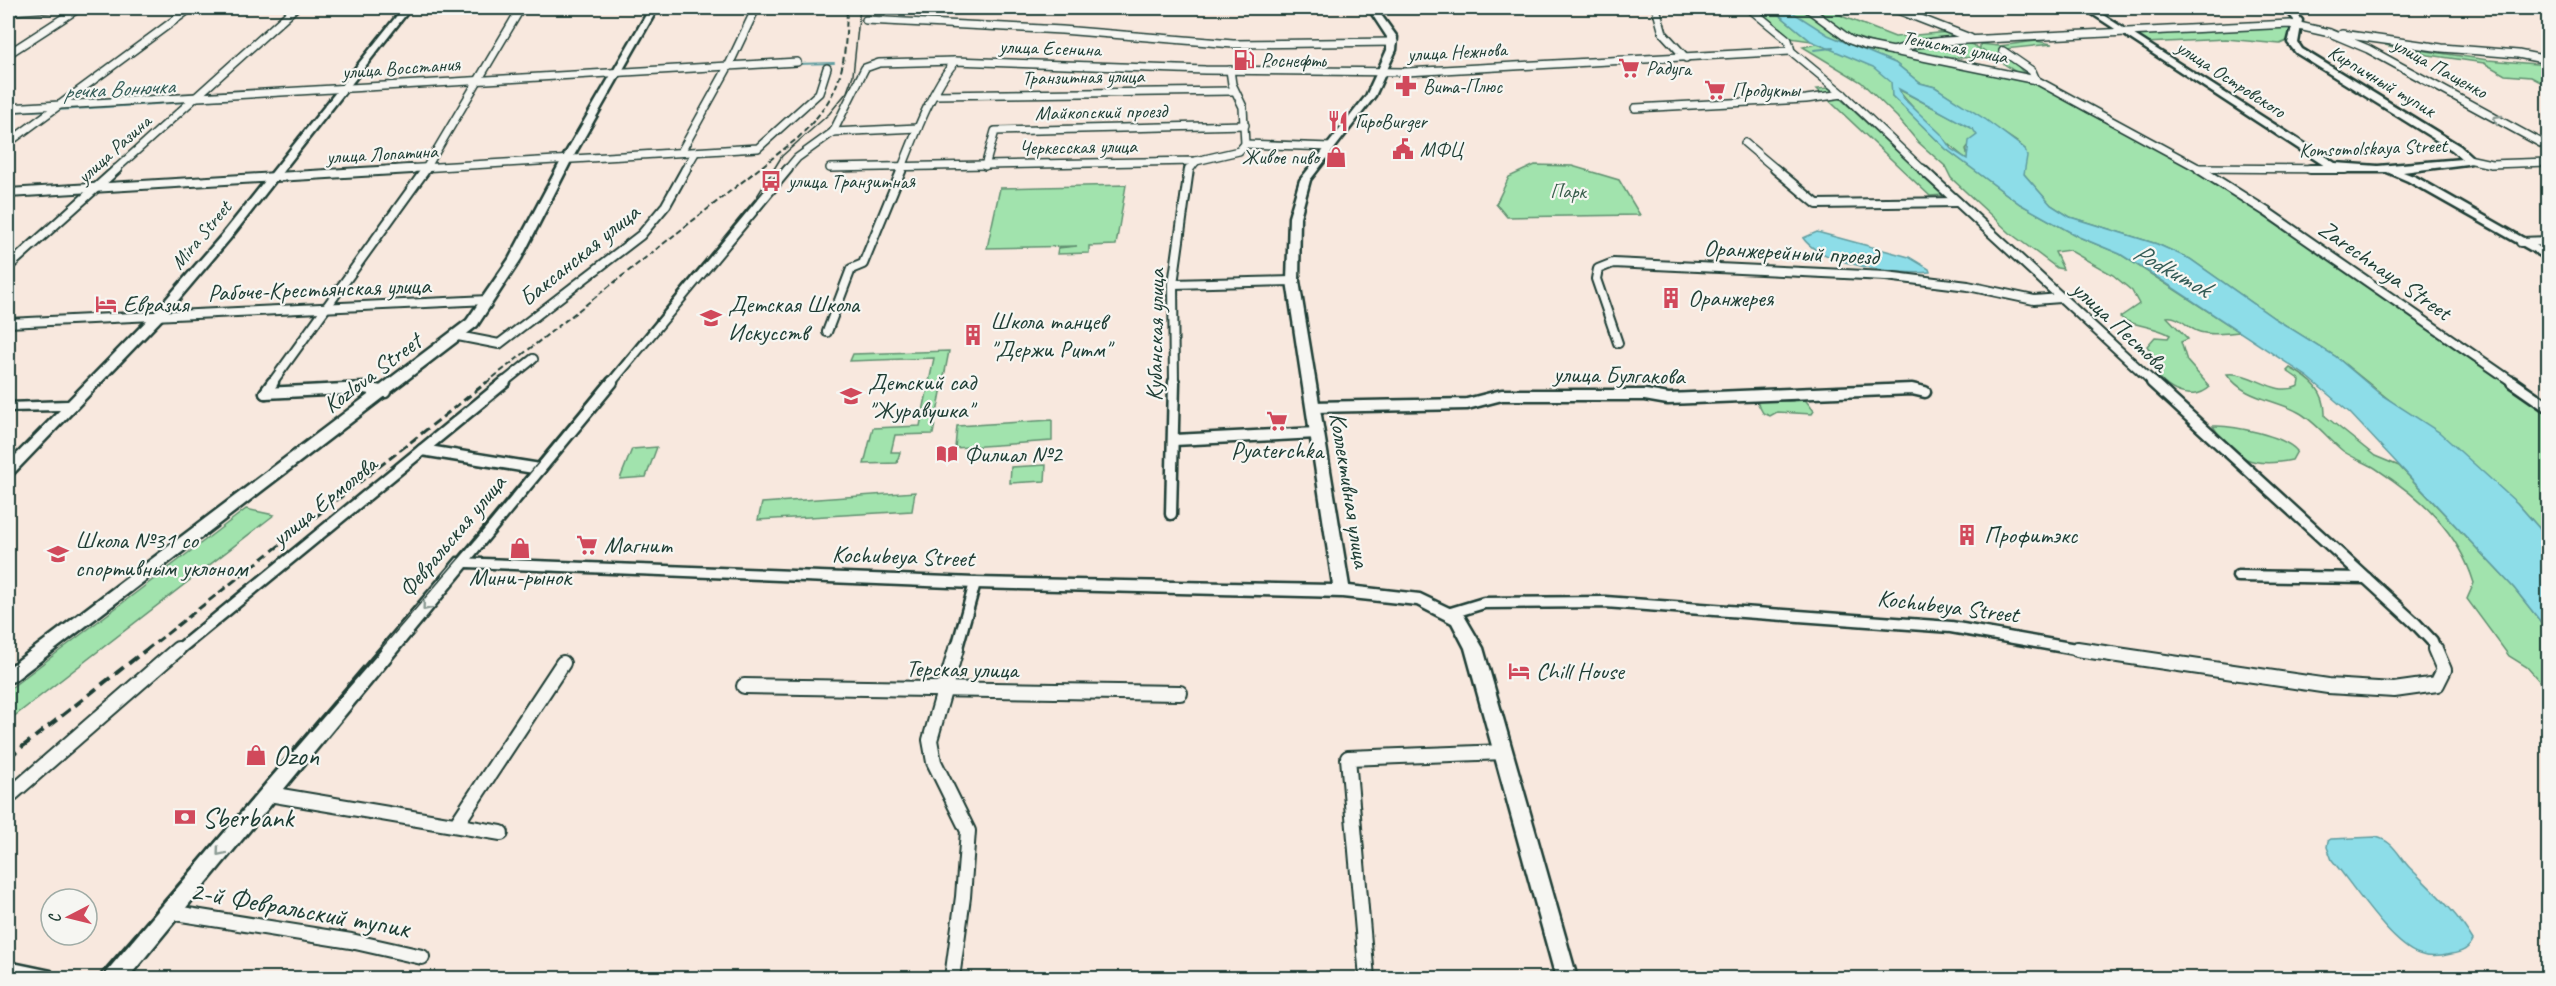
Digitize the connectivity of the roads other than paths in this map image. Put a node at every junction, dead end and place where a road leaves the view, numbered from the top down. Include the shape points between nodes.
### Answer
1 (54, 8) edge
2 (79, 8) edge
3 (191, 8) edge
4 (295, 8) edge
5 (407, 8) edge
6 (521, 8) edge
7 (654, 8) edge
8 (756, 8) edge
9 (1372, 8) edge
10 (1656, 8) edge
11 (1749, 8) edge
12 (1807, 8) edge
13 (1893, 8) edge
14 (2087, 8) edge
15 (2288, 8) edge
16 (8, 10) edge
17 (866, 20) dead end
18 (2297, 26) junction
19 (2125, 31) junction
20 (2330, 33) junction
21 (1973, 40) junction
22 (1394, 42) junction
23 (1791, 51) junction
24 (1892, 51) junction
25 (2003, 51) dead end
26 (8, 54) edge
27 (1686, 58) junction
28 (2548, 60) edge
29 (955, 61) junction
30 (797, 64) dead end
31 (870, 65) joint
32 (728, 67) junction
33 (827, 68) dead end
34 (1230, 70) junction
35 (617, 72) junction
36 (1384, 72) junction
37 (2036, 80) junction
38 (477, 81) junction
39 (1233, 91) junction
40 (342, 92) junction
41 (1843, 94) junction
42 (934, 95) junction
43 (190, 102) junction
44 (8, 108) edge
45 (1635, 108) dead end
46 (53, 109) junction
47 (8, 116) edge
48 (1245, 125) junction
49 (918, 128) junction
50 (833, 132) junction
51 (8, 143) edge
52 (1745, 143) dead end
53 (1245, 144) junction
54 (1331, 147) junction
55 (2548, 147) edge
56 (681, 152) junction
57 (695, 153) junction
58 (567, 159) junction
59 (2468, 159) junction
60 (1196, 161) junction
61 (2548, 162) edge
62 (902, 166) junction
63 (985, 166) junction
64 (2324, 166) junction
65 (2415, 166) junction
66 (427, 168) junction
67 (830, 168) dead end
68 (2198, 168) junction
69 (2344, 169) joint
70 (2376, 170) junction
71 (273, 177) junction
72 (2412, 178) junction
73 (96, 187) junction
74 (8, 193) edge
75 (1957, 202) junction
76 (2548, 241) edge
77 (2521, 242) junction
78 (2548, 257) edge
79 (8, 267) edge
80 (1293, 281) junction
81 (1173, 284) junction
82 (2061, 298) junction
83 (488, 300) junction
84 (327, 309) junction
85 (159, 315) junction
86 (8, 323) edge
87 (828, 332) dead end
88 (458, 336) junction
89 (1618, 343) dead end
90 (533, 359) dead end
91 (385, 392) junction
92 (1924, 392) dead end
93 (72, 405) junction
94 (8, 407) edge
95 (1313, 407) junction
96 (2548, 407) edge
97 (1317, 434) junction
98 (1174, 440) junction
99 (422, 450) junction
100 (540, 469) junction
101 (8, 471) edge
102 (1171, 514) dead end
103 (464, 562) junction
104 (2238, 576) dead end
105 (2366, 578) junction
106 (975, 583) junction
107 (1342, 591) junction
108 (1451, 613) junction
109 (563, 663) dead end
110 (8, 677) edge
111 (2437, 684) joint
112 (744, 686) dead end
113 (945, 689) junction
114 (1180, 693) dead end
115 (1504, 752) junction
116 (269, 794) junction
117 (8, 797) edge
118 (456, 825) junction
119 (501, 833) dead end
120 (169, 912) junction
121 (422, 957) dead end
122 (8, 971) edge
123 (43, 978) edge
124 (115, 978) edge
125 (952, 978) edge
126 (1367, 978) edge
127 (1567, 978) edge

1 - 16 street
2 - 26 street
3 - 46 street
4 - 43 street, улица Разина
5 - 40 street, Mira Street
6 - 38 street
7 - 35 street, Kozlova Street
8 - 32 street
9 - 22 street
10 - 27 street via 1663,33
11 - 23 street, улица Пестова via 1788,40
12 - 24 street, Тенистая улица via 1850,40
13 - 21 street, Тенистая улица
14 - 19 street, улица Островского
15 - 18 street via 2297,17
17 - 22 street, улица Нежнова via 1233,44
18 - 19 street, улица Пащенко via 2270,23
18 - 20 street, улица Пащенко
18 - 59 street, Кирпичный тупик via 2293,43 2299,51
19 - 21 street, улица Пащенко
19 - 64 street, улица Островского
20 - 28 street
55 -> 20 street, улица Пащенко via 2368,49
21 - 24 street, улица Пащенко via 1916,44
22 - 36 street, Коллективная улица
23 - 27 street, улица Нежнова
23 - 41 street, улица Пестова
24 - 37 street, Тенистая улица
25 - 37 street, Тенистая улица via 2032,71
27 - 36 street, улица Нежнова
29 - 31 street, улица Есенина
29 - 34 street, улица Есенина
29 - 42 street
30 - 32 street, улица Восстания
31 - 50 street, Февральская улица
32 - 35 street, улица Восстания
32 - 56 street
33 - 57 street, улица Лопатина via 819,93 758,148
34 - 36 street, улица Нежнова
34 - 39 street
35 - 38 street, улица Восстания
35 - 58 street, Kozlova Street
36 - 54 street, Коллективная улица via 1366,104
37 - 68 street, Тенистая улица
38 - 40 street, улица Восстания
38 - 66 street
39 - 42 street, Транзитная улица
39 - 48 street via 1239,96
40 - 43 street, улица Восстания
40 - 71 street, Mira Street
41 - 45 street
41 - 75 street, улица Пестова
42 - 49 street
43 - 46 street, улица Восстания
43 - 46 street, улица Восстания
43 - 73 street, улица Разина
44 - 46 street, улица Восстания
46 - 47 street, улица Восстания
46 - 51 street
48 - 53 street
48 - 63 street, Майкопский проезд via 995,131
49 - 50 street
49 - 62 street
50 - 100 street, Февральская улица via 787,168
52 - 75 street, Оранжерейный проезд via 1817,204
53 - 54 street
53 - 60 street, Черкесская улица via 1239,151
54 - 80 street, Коллективная улица via 1309,173 1301,191 1294,224
56 - 57 street, улица Лопатина
56 - 58 street, улица Лопатина
57 - 88 street, Баксанская улица via 666,205 641,236 500,344
58 - 66 street, улица Лопатина
58 - 83 street, Kozlova Street via 515,259
59 - 61 street, Komsomolskaya Street via 2491,164
59 - 65 street, Komsomolskaya Street
60 - 63 street, Черкесская улица
60 - 81 street, Кубанская улица via 1190,166 1185,190
62 - 63 street, Черкесская улица
62 - 67 street, Черкесская улица
62 - 87 street via 863,264 850,269
64 - 68 street, Komsomolskaya Street
64 - 69 street, улица Островского
65 - 70 street, Komsomolskaya Street
65 - 72 street via 2408,171
66 - 71 street, улица Лопатина
66 - 84 street
68 - 96 street, Zarechnaya Street
69 - 70 street, Komsomolskaya Street
70 - 72 street
71 - 73 street, улица Лопатина
71 - 85 street, Mira Street
72 - 77 street
73 - 74 street, улица Лопатина
73 - 79 street, улица Разина
75 - 82 street, улица Пестова
76 - 77 street
77 - 78 street
80 - 81 street
80 - 95 street, Коллективная улица
81 - 98 street, Кубанская улица
82 - 89 street, Оранжерейный проезд via 2034,300 1968,286 1886,276 1613,263 1596,271
82 - 105 street, улица Пестова
83 - 84 street, Рабоче-Крестьянская улица
83 - 88 street, Kozlova Street
84 - 85 street, Рабоче-Крестьянская улица
84 - 91 street via 266,393 365,388
85 - 86 street, Рабоче-Крестьянская улица
85 - 93 street, Mira Street
88 - 91 street, Kozlova Street
90 - 99 street, улица Ермолова
91 - 110 street, Kozlova Street
92 - 95 street, улица Булгакова via 1668,399 1646,395 1502,395 1467,404
93 - 94 street
93 - 101 street, Mira Street
95 - 97 street, Коллективная улица
97 - 98 street
97 - 107 street, Коллективная улица
98 - 102 street, Кубанская улица
99 - 100 street
99 - 117 street, улица Ермолова via 228,606
100 - 103 street, Февральская улица
103 - 106 street, Kochubeya Street
103 -> 116 street, Февральская улица
104 - 105 street
105 - 111 street, улица Пестова via 2432,641 2444,670
106 - 107 street, Kochubeya Street
106 - 113 street
107 - 108 street, Коллективная улица via 1420,600
108 - 111 street, Kochubeya Street via 1484,603 1605,602 1818,616 1952,627 2328,686 2394,690
108 - 115 street via 1473,648
109 - 118 street
112 - 113 street, Терская улица
113 - 114 street, Терская улица
113 - 125 street via 930,740 943,783 968,831
115 - 126 street via 1348,758
115 - 127 street
116 - 118 street
116 -> 120 street, Февральская улица
118 - 119 street
120 - 121 street, 2-й Февральский тупик via 351,941
120 - 124 street, Февральская улица
122 - 123 street

